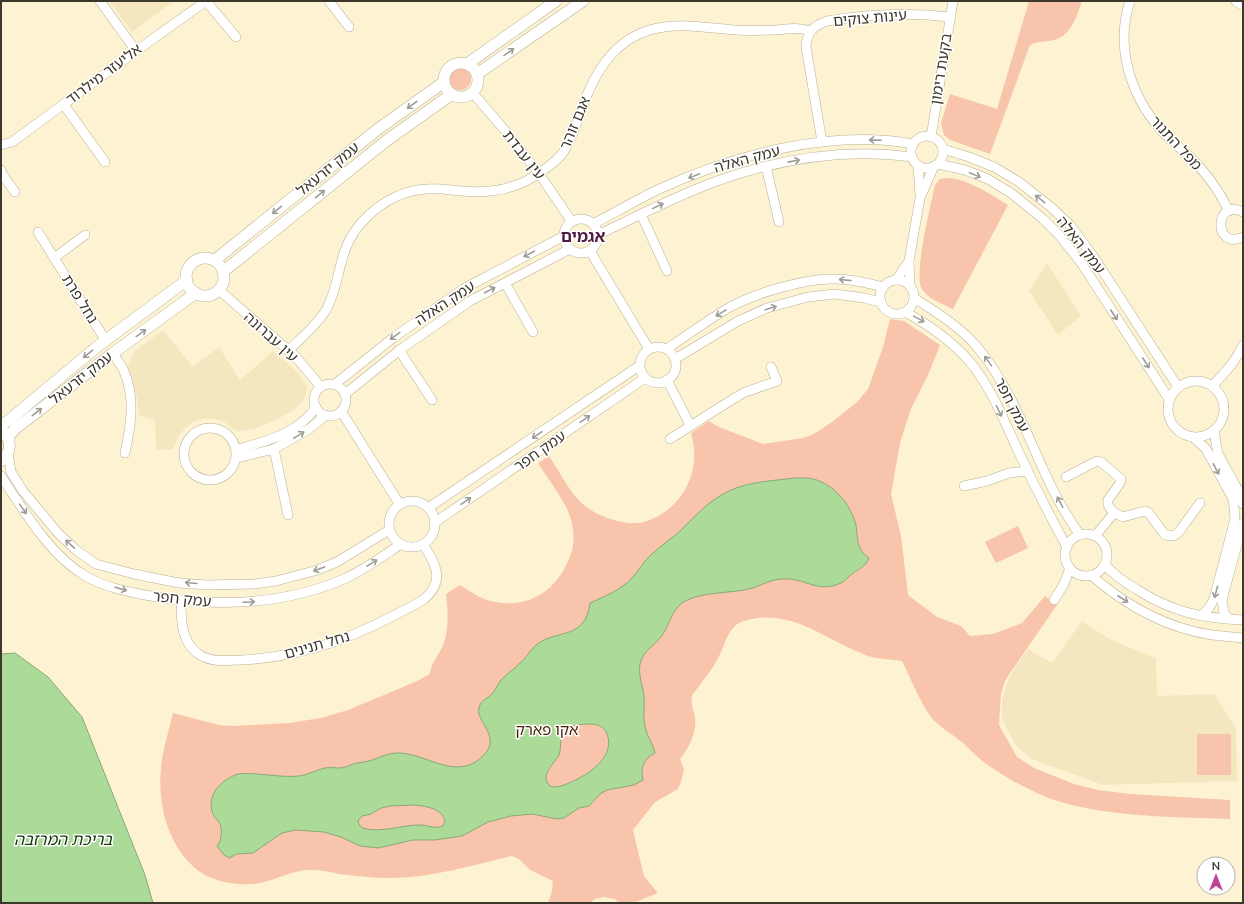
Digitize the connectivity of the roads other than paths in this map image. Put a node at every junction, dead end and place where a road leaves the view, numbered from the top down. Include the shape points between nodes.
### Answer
1 (100, 1) edge
2 (206, 1) edge
3 (329, 1) edge
4 (556, 1) edge
5 (583, 1) edge
6 (953, 1) edge
7 (1130, 1) edge
8 (1236, 1) edge
9 (1243, 4) edge
10 (950, 17) junction
11 (349, 27) dead end
12 (810, 31) junction
13 (236, 37) dead end
14 (136, 51) junction
15 (467, 64) junction
16 (477, 74) junction
17 (444, 82) junction
18 (472, 92) junction
19 (452, 94) junction
20 (64, 105) junction
21 (931, 136) junction
22 (822, 142) junction
23 (913, 144) junction
24 (1, 145) edge
25 (943, 149) junction
26 (915, 161) junction
27 (105, 162) dead end
28 (936, 165) junction
29 (766, 166) junction
30 (1, 170) edge
31 (538, 172) junction
32 (15, 192) dead end
33 (920, 198) junction
34 (1229, 211) junction
35 (1243, 212) edge
36 (641, 214) junction
37 (572, 222) junction
38 (779, 222) dead end
39 (593, 224) junction
40 (38, 232) dead end
41 (85, 235) dead end
42 (598, 235) junction
43 (564, 236) junction
44 (1242, 239) edge
45 (570, 249) junction
46 (590, 251) junction
47 (54, 258) junction
48 (214, 260) junction
49 (909, 261) junction
50 (224, 271) junction
51 (667, 271) dead end
52 (187, 280) junction
53 (896, 280) junction
54 (505, 282) junction
55 (910, 286) junction
56 (884, 287) junction
57 (219, 290) junction
58 (196, 293) junction
59 (914, 298) junction
60 (881, 302) junction
61 (906, 312) junction
62 (533, 332) dead end
63 (106, 340) junction
64 (1243, 345) edge
65 (648, 349) junction
66 (667, 349) junction
67 (399, 350) junction
68 (288, 351) junction
69 (113, 353) junction
70 (675, 359) junction
71 (639, 366) junction
72 (771, 368) dead end
73 (645, 378) junction
74 (667, 380) junction
75 (334, 384) junction
76 (1212, 386) junction
77 (321, 387) junction
78 (1178, 387) junction
79 (345, 394) junction
80 (1169, 399) junction
81 (432, 400) dead end
82 (316, 407) junction
83 (341, 411) junction
84 (326, 415) junction
85 (1, 425) edge
86 (690, 425) junction
87 (1214, 431) junction
88 (4, 433) edge
89 (1194, 438) junction
90 (670, 439) dead end
91 (274, 448) junction
92 (125, 453) dead end
93 (237, 454) junction
94 (4, 457) edge
95 (1022, 458) junction
96 (1027, 471) junction
97 (1008, 473) junction
98 (1, 476) edge
99 (1066, 477) dead end
100 (964, 486) dead end
101 (1200, 503) dead end
102 (1243, 504) edge
103 (400, 505) junction
104 (428, 508) junction
105 (1114, 513) junction
106 (288, 515) dead end
107 (434, 523) junction
108 (1243, 523) edge
109 (390, 530) junction
110 (1080, 535) junction
111 (1095, 536) junction
112 (401, 544) junction
113 (423, 544) junction
114 (1066, 547) junction
115 (1105, 564) junction
116 (1070, 568) junction
117 (1079, 575) junction
118 (1091, 575) junction
119 (1064, 584) junction
120 (181, 600) junction
121 (1054, 600) dead end
122 (1201, 616) junction
123 (1229, 619) junction
124 (1243, 620) edge
125 (1243, 638) edge

1 - 14 street
2 - 13 street
2 - 14 street, אליעזר מילרוד
3 - 11 street
4 - 15 main road
16 -> 5 main road
6 - 10 street, בקעת רימון
7 - 34 street, מפל התנור via 1124,33 1125,58 1132,84 1160,130 1189,156 1209,179
8 - 9 main road
10 - 12 street, עינות צוקים via 875,15 827,21
10 - 21 street, בקעת רימון
12 - 22 street via 806,38 806,46
12 - 31 street, אגם זוהר via 795,28 755,31 675,25 642,32 626,41 602,65 592,81 563,153
14 - 20 street, אליעזר מילרוד
15 - 16 main road
15 - 17 main road via 451,66 446,72
16 - 18 main road via 477,84
17 - 19 main road
17 -> 48 main road, עמק יזרעאל via 378,129
18 - 19 main road via 462,97
18 - 31 street, עין עבדת
50 -> 19 main road, עמק יזרעאל via 386,141
20 - 24 street, אליעזר מילרוד via 12,142
20 - 27 street
21 - 23 street via 923,137
21 - 25 street via 939,141
23 -> 22 street, עמק האלה via 894,140 857,139
22 -> 39 street, עמק האלה via 762,153 713,168 659,190
23 - 26 street via 911,153
25 - 28 street via 942,157
78 -> 25 street, עמק האלה via 1070,225 1018,182 994,167
26 - 28 street via 924,168
29 -> 26 street, עמק האלה via 857,153 893,154
26 - 33 street
28 - 33 street
28 -> 80 street, עמק האלה via 965,170 988,179 1043,219 1059,235 1082,264
36 -> 29 street, עמק האלה via 718,181
29 - 38 street
30 - 32 street
31 - 37 street, עין עבדת
31 - 68 street, אגם זוהר via 527,180 500,190 480,192 426,189 395,197 381,206 355,230 348,243 337,284 325,311
33 - 49 street
34 - 35 street via 1237,209
34 - 44 street via 1220,222 1222,231 1232,239
36 - 42 street, עמק האלה
36 - 51 street
37 - 39 street via 583,220
37 - 43 street
39 - 42 street
40 - 47 street, נחל פרת
41 - 47 street, נחל פרת
42 - 46 street via 596,244
43 - 45 street via 564,241
43 -> 75 street, עמק האלה via 463,289 393,338
45 - 46 street via 577,253
45 - 54 street, עמק האלה
46 - 65 street
47 - 63 street, נחל פרת
48 - 50 main road
48 - 52 main road via 204,258 194,262 188,270
49 - 53 street
49 - 55 street
50 - 57 main road via 224,281
52 - 58 main road
52 - 63 main road, עמק יזרעאל
53 - 55 street via 906,282
53 - 56 street
54 - 62 street
67 -> 54 street, עמק האלה via 470,301
55 - 59 street
56 - 60 street via 881,291
56 -> 66 street via 867,282 835,279 805,282 762,294 731,307
57 - 58 main road via 206,296
57 - 68 street, עין עברונה
69 -> 58 main road, עמק יזרעאל
59 - 61 street
110 -> 59 street, עמק חפר via 1059,501 1002,382 982,352 936,311
60 - 61 street via 891,313
70 -> 60 street via 738,320 774,306 835,294
61 -> 95 street, עמק חפר via 927,324 970,362 989,390
63 -> 85 main road, עמק יזרעאל
64 - 76 street via 1237,358
65 - 66 street
65 - 71 street via 641,356
66 - 70 street
67 - 79 street, עמק האלה
67 - 81 street
68 - 77 street, עין עברונה
88 -> 69 main road, עמק יזרעאל via 15,429
69 - 92 street via 129,387 132,408
70 - 74 street via 674,374
71 - 73 street
71 -> 104 street, עמק חפר
72 - 86 street via 777,381 743,393
73 - 74 street via 658,383
107 -> 73 street, עמק חפר
74 - 86 street
75 - 77 street
75 - 79 street
76 - 78 street via 1195,381
76 - 87 street via 1218,392 1224,408 1220,425
77 - 82 street via 315,394
78 - 80 street
79 - 83 street via 346,403
80 - 89 street via 1167,407 1170,422 1183,435
82 - 84 street
82 - 93 street via 302,422 274,439
83 - 84 street
83 - 103 street
91 -> 84 street via 309,429
86 - 90 street
87 - 89 street
87 - 102 street via 1218,454
88 - 94 main road via 10,445
89 -> 122 street via 1206,449 1233,499 1235,519 1214,599
91 - 93 street
91 - 106 street
93 - 93 street via 234,443 222,430 204,428 189,438 183,455 190,472 205,480 215,480 230,472
109 -> 94 street, עמק חפר via 337,562 276,581 207,585 134,574 96,564 76,550 32,502
95 - 96 street, עמק חפר
95 - 97 street
96 - 97 street
96 - 114 street, עמק חפר
97 - 100 street
98 -> 120 street, עמק חפר via 49,544 87,576 130,592
99 - 105 street via 1097,461 1101,462 1121,479 1107,504
101 - 105 street via 1174,536 1166,535 1148,512 1123,517
103 - 104 street via 414,501
103 - 109 street via 389,518
104 - 107 street
105 - 111 street
107 - 113 street via 432,535
108 - 123 street via 1222,600 1224,613
109 - 112 street via 392,536
110 - 111 street
110 - 114 street
111 - 115 street via 1107,551
112 - 113 street
120 -> 112 street, עמק חפר via 206,603 256,601 300,594 345,578
113 - 120 street, נחל תנינים via 437,572 434,587 426,597 395,616 359,633 297,653 273,658 223,661 200,655 185,638
114 - 116 street via 1065,560
115 - 118 street via 1100,571
115 - 122 street via 1110,571 1155,601
116 - 117 street
116 - 119 street
117 - 118 street
117 - 119 street
118 -> 125 street via 1148,615 1205,633
119 - 121 street
122 - 123 street
123 - 124 street

